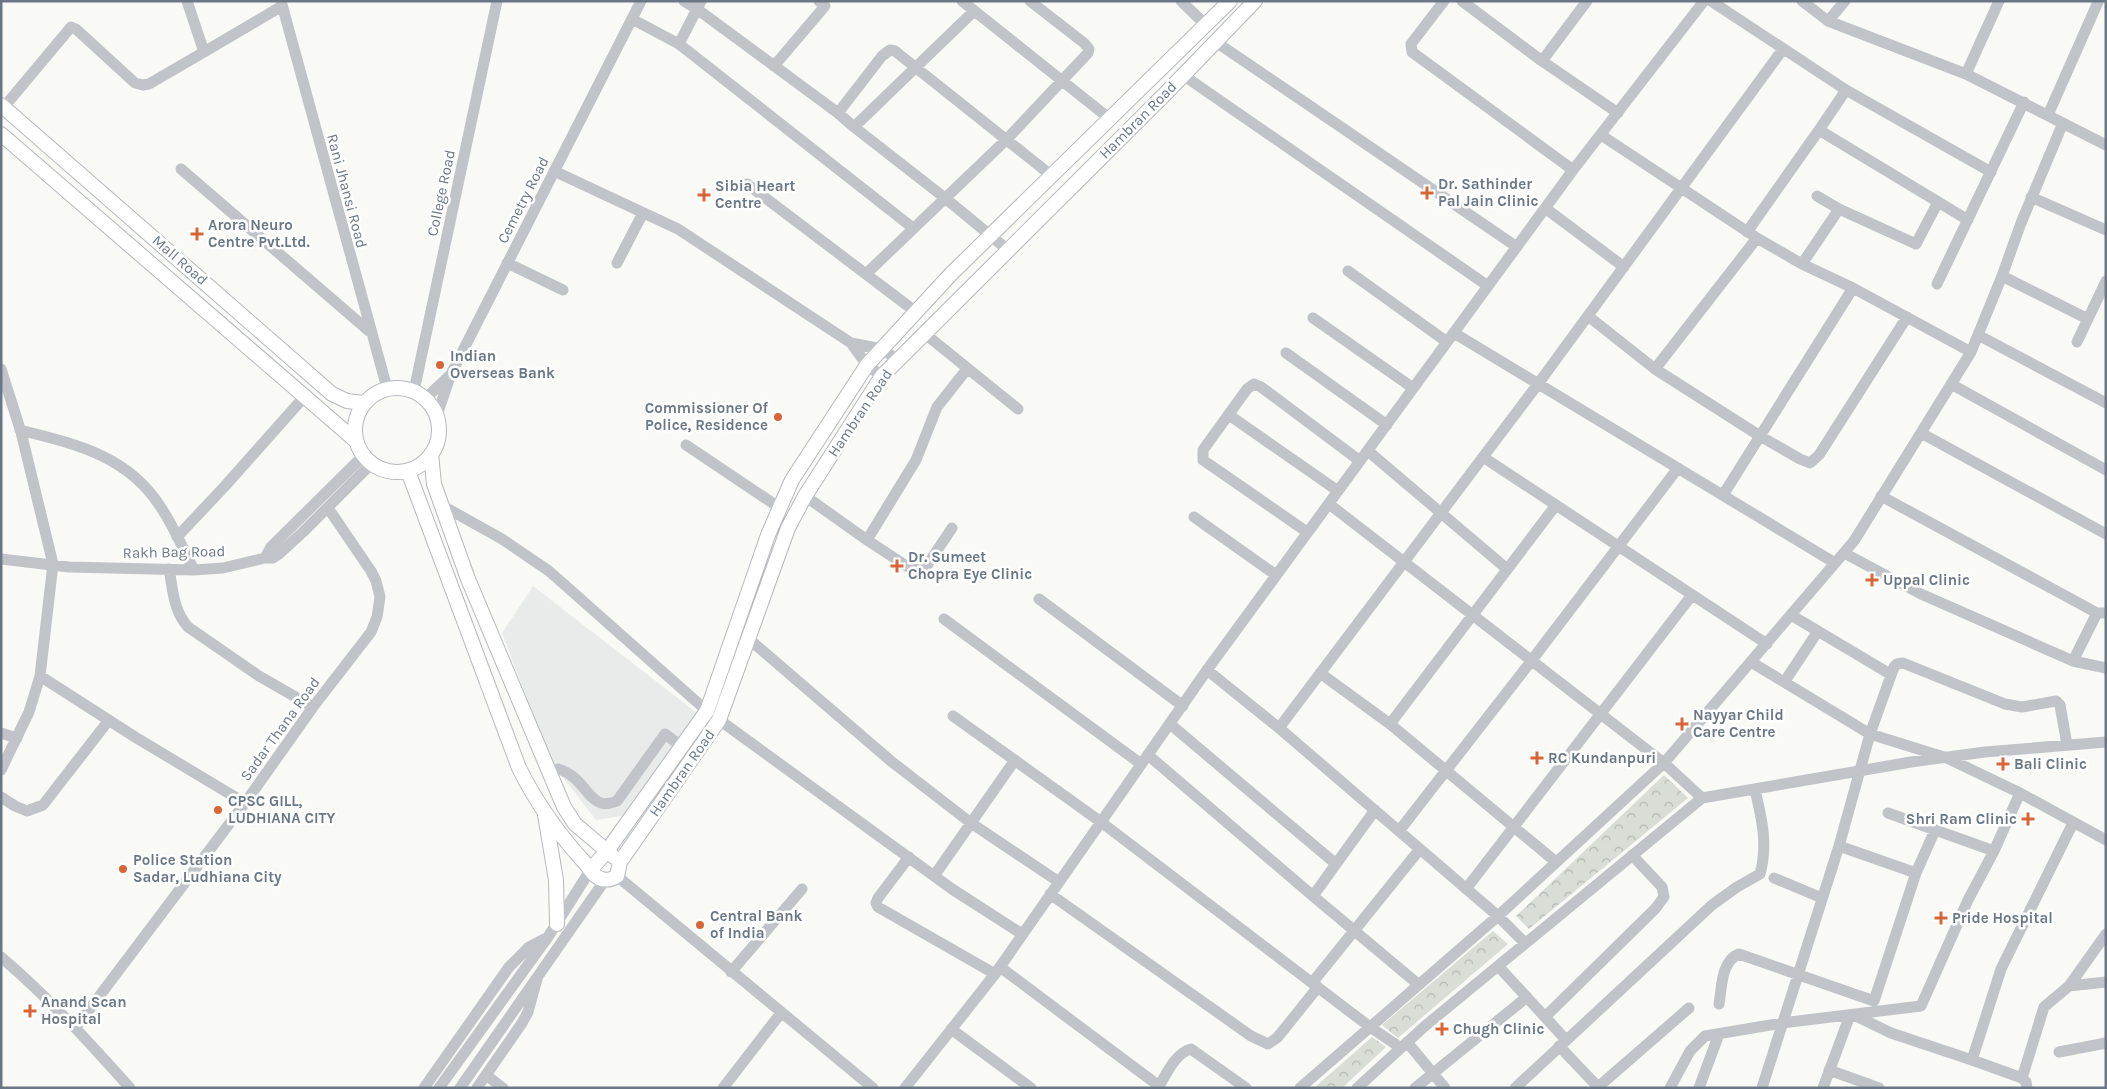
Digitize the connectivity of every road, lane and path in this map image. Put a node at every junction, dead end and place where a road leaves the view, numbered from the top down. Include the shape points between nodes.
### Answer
1 (187, 1) edge
2 (497, 1) edge
3 (641, 1) edge
4 (684, 1) edge
5 (962, 1) edge
6 (1030, 1) edge
7 (1181, 1) edge
8 (1230, 1) edge
9 (1255, 1) edge
10 (1444, 1) edge
11 (1462, 1) edge
12 (1704, 1) edge
13 (1711, 1) edge
14 (1802, 1) edge
15 (1845, 1) edge
16 (825, 3) edge
17 (1995, 3) edge
18 (281, 4) edge
19 (1580, 4) edge
20 (2100, 4) edge
21 (699, 5) edge
22 (974, 11) junction
23 (632, 19) junction
24 (1828, 21) junction
25 (1206, 25) junction
26 (1216, 42) junction
27 (679, 44) junction
28 (1783, 49) junction
29 (204, 52) junction
30 (1542, 60) junction
31 (774, 66) junction
32 (916, 68) junction
33 (1966, 74) junction
34 (1183, 75) junction
35 (1063, 81) junction
36 (1846, 90) junction
37 (2024, 102) junction
38 (2, 106) edge
39 (838, 113) junction
40 (1618, 113) junction
41 (2048, 115) junction
42 (1110, 119) junction
43 (2063, 123) junction
44 (854, 127) junction
45 (1819, 130) junction
46 (1, 134) edge
47 (1601, 135) junction
48 (1006, 140) junction
49 (2106, 145) edge
50 (181, 170) dead end
51 (1573, 170) junction
52 (554, 171) junction
53 (1991, 172) junction
54 (1052, 176) junction
55 (748, 184) dead end
56 (1681, 189) junction
57 (1817, 196) dead end
58 (946, 198) junction
59 (2031, 198) junction
60 (1938, 202) junction
61 (1545, 208) junction
62 (1840, 209) junction
63 (643, 213) junction
64 (1968, 220) junction
65 (913, 228) junction
66 (2106, 230) edge
67 (991, 235) junction
68 (1752, 235) junction
69 (1517, 247) junction
70 (1008, 250) junction
71 (508, 263) junction
72 (617, 263) dead end
73 (1802, 264) junction
74 (1624, 267) junction
75 (1348, 271) dead end
76 (866, 274) junction
77 (2002, 276) junction
78 (2106, 282) edge
79 (1937, 284) dead end
80 (1488, 286) junction
81 (1853, 288) junction
82 (563, 290) dead end
83 (916, 312) junction
84 (1588, 316) junction
85 (1907, 317) junction
86 (1313, 318) dead end
87 (2088, 319) junction
88 (369, 331) junction
89 (924, 333) junction
90 (1978, 335) junction
91 (1450, 337) junction
92 (2077, 342) dead end
93 (851, 343) junction
94 (882, 349) junction
95 (1971, 352) junction
96 (1286, 353) dead end
97 (898, 360) junction
98 (868, 365) junction
99 (1, 369) edge
100 (967, 369) junction
101 (1656, 369) junction
102 (450, 374) junction
103 (882, 376) junction
104 (1538, 384) junction
105 (1951, 384) junction
106 (387, 388) junction
107 (1413, 388) junction
108 (420, 395) junction
109 (305, 396) junction
110 (363, 403) junction
111 (2106, 403) edge
112 (1018, 409) dead end
113 (436, 414) junction
114 (1229, 415) junction
115 (1387, 425) junction
116 (20, 430) junction
117 (1921, 433) junction
118 (1760, 436) junction
119 (355, 440) junction
120 (686, 445) dead end
121 (1368, 451) junction
122 (432, 454) junction
123 (1483, 457) junction
124 (367, 460) junction
125 (1360, 461) junction
126 (1678, 468) junction
127 (2106, 470) edge
128 (408, 471) junction
129 (1338, 492) junction
130 (1723, 495) junction
131 (804, 496) junction
132 (1881, 496) junction
133 (1329, 504) junction
134 (441, 505) junction
135 (1556, 505) junction
136 (328, 508) junction
137 (780, 508) junction
138 (1442, 512) junction
139 (1194, 516) dead end
140 (952, 528) dead end
141 (1307, 532) junction
142 (2106, 534) edge
143 (177, 537) junction
144 (867, 540) junction
145 (1618, 546) junction
146 (1844, 553) junction
147 (265, 558) junction
148 (1, 559) edge
149 (1404, 561) junction
150 (1835, 563) junction
151 (53, 564) junction
152 (169, 569) junction
153 (1507, 569) junction
154 (194, 570) junction
155 (1276, 575) junction
156 (1692, 595) junction
157 (1039, 599) dead end
158 (2101, 613) edge
159 (1473, 615) junction
160 (1792, 615) junction
161 (944, 619) dead end
162 (1818, 631) junction
163 (748, 639) junction
164 (1767, 644) junction
165 (1532, 660) junction
166 (1751, 662) junction
167 (2073, 662) junction
168 (2106, 668) edge
169 (1207, 670) junction
170 (1320, 673) junction
171 (1890, 674) junction
172 (40, 676) junction
173 (1785, 681) junction
174 (313, 706) junction
175 (1183, 706) junction
176 (707, 711) junction
177 (1600, 713) junction
178 (953, 716) dead end
179 (109, 720) junction
180 (720, 720) junction
181 (1170, 724) junction
182 (1390, 724) junction
183 (1278, 728) junction
184 (1, 733) edge
185 (1870, 734) junction
186 (17, 738) junction
187 (2106, 742) edge
188 (2067, 745) junction
189 (681, 746) junction
190 (1947, 758) junction
191 (1015, 760) junction
192 (1145, 760) junction
193 (1664, 763) junction
194 (1, 770) edge
195 (1445, 771) junction
196 (1859, 771) junction
197 (549, 773) junction
198 (1755, 790) junction
199 (2020, 793) junction
200 (1, 797) edge
201 (1702, 798) junction
202 (245, 803) junction
203 (544, 808) junction
204 (1375, 810) junction
205 (1888, 813) dead end
206 (1101, 822) junction
207 (971, 823) junction
208 (2073, 823) junction
209 (1513, 827) junction
210 (1934, 830) junction
211 (1398, 831) junction
212 (2106, 840) edge
213 (1839, 846) junction
214 (1420, 849) junction
215 (607, 851) junction
216 (1994, 851) junction
217 (1632, 855) junction
218 (909, 857) junction
219 (620, 862) junction
220 (1556, 862) junction
221 (1336, 864) junction
222 (591, 870) junction
223 (1916, 873) junction
224 (934, 876) junction
225 (611, 878) junction
226 (1774, 878) dead end
227 (1059, 882) junction
228 (802, 889) dead end
229 (1466, 889) junction
230 (1050, 894) junction
231 (1313, 896) junction
232 (1822, 898) junction
233 (1498, 916) junction
234 (557, 924) junction
235 (1354, 930) junction
236 (1022, 934) junction
237 (2106, 934) edge
238 (548, 937) junction
239 (1525, 943) junction
240 (1, 957) edge
241 (1498, 966) junction
242 (997, 970) junction
243 (539, 972) junction
244 (731, 972) junction
245 (1798, 975) junction
246 (2106, 982) edge
247 (1315, 985) junction
248 (1419, 985) junction
249 (2069, 986) junction
250 (1527, 997) junction
251 (1719, 1004) dead end
252 (1690, 1008) dead end
253 (781, 1013) junction
254 (1852, 1015) junction
255 (1545, 1017) junction
256 (1782, 1023) junction
257 (76, 1027) junction
258 (1370, 1027) junction
259 (951, 1029) junction
260 (1718, 1034) junction
261 (1562, 1043) junction
262 (2106, 1043) edge
263 (1404, 1045) junction
264 (2059, 1052) dead end
265 (1972, 1060) junction
266 (1829, 1070) junction
267 (1433, 1072) junction
268 (486, 1075) junction
269 (2024, 1083) edge
270 (1158, 1087) edge
271 (1598, 1087) edge
272 (130, 1088) edge
273 (424, 1088) edge
274 (439, 1088) edge
275 (460, 1088) edge
276 (477, 1088) edge
277 (503, 1088) edge
278 (724, 1088) edge
279 (872, 1088) edge
280 (905, 1088) edge
281 (1031, 1088) edge
282 (1246, 1088) edge
283 (1300, 1088) edge
284 (1357, 1088) edge
285 (1415, 1088) edge
286 (1445, 1088) edge
287 (1515, 1088) edge
288 (1670, 1088) edge
289 (1699, 1088) edge
290 (1762, 1088) edge
291 (1823, 1088) edge
292 (1879, 1088) edge

1 - 29 street
2 - 108 street, College Road
3 - 23 street, Cemetry Road
4 - 21 street
5 - 22 street
6 - 35 street via 1088,49 1088,54
7 - 25 street
8 - 25 main road, Hambran Road
9 - 26 main road, Hambran Road
10 - 51 street via 1411,44 1412,52
11 - 30 street
12 - 40 street
13 - 28 street
14 - 24 street
15 - 24 street
16 - 31 street
17 - 33 street
18 - 29 street
18 - 88 street, Rani Jhansi Road
19 - 30 street
20 - 41 street
21 - 27 street
21 - 31 street
22 - 32 street
22 - 35 street
23 - 27 street
23 - 52 street, Cemetry Road
24 - 33 street
25 - 42 main road, Hambran Road
26 - 34 main road, Hambran Road
26 - 69 street
27 - 65 street
28 - 36 street
28 - 56 street
29 - 38 street via 143,85 135,82 71,27
30 - 40 street
31 - 39 street
32 - 39 street via 894,51 887,52
32 - 44 street
32 - 48 street
33 - 37 street
34 - 70 main road, Hambran Road
34 - 80 street
35 - 42 street
35 - 48 street
36 - 45 street
36 - 53 street
37 - 41 street
37 - 53 street
38 - 110 main road, Mall Road via 332,394 347,401
39 - 44 street
40 - 47 street
41 - 43 street
42 - 54 main road, Hambran Road
43 - 49 street
43 - 59 street
44 - 58 street
45 - 60 street
45 - 68 street
46 - 109 main road, Mall Road
47 - 51 street
47 - 56 street
48 - 54 street
48 - 58 street
50 - 88 street
51 - 61 street
52 - 63 street
52 - 71 street, Cemetry Road
53 - 64 street
54 - 67 main road, Hambran Road
55 - 76 street
56 - 68 street
56 - 74 street
57 - 62 street
58 - 65 street
58 - 67 street
59 - 66 street
59 - 77 street
60 - 62 street via 1916,244
60 - 64 street
61 - 69 street
61 - 74 street
62 - 73 street
63 - 72 street
63 - 93 street via 678,230
64 - 79 street
65 - 76 street
67 - 70 street
67 - 83 main road, Hambran Road
68 - 73 street
68 - 101 street
69 - 80 street
70 - 89 main road, Hambran Road
71 - 82 street
71 - 102 street, Cemetry Road
73 - 81 street
74 - 84 street
75 - 91 street
76 - 83 street
77 - 87 street
77 - 90 street
78 - 87 street
80 - 91 street
81 - 85 street
81 - 118 street
83 - 94 main road, Hambran Road
84 - 101 street
84 - 104 street
85 - 95 street
85 - 118 street via 1814,461 1805,462
86 - 107 street
87 - 92 street
88 - 106 street, Rani Jhansi Road
89 - 97 main road, Hambran Road
89 - 100 street
90 - 95 street
90 - 111 street
91 - 104 street
91 - 107 street
93 - 94 street
93 - 98 street
94 - 97 street
94 - 98 main road, Hambran Road
95 - 105 street
96 - 115 street
97 - 103 main road, Hambran Road
98 - 103 street
98 - 137 main road, Hambran Road via 792,480
99 - 116 street
100 - 112 street
100 - 144 street via 937,407 916,460
101 - 118 street
102 - 108 street
102 - 113 street, Cemetry Road
103 - 131 main road, Hambran Road
104 - 123 street
104 - 126 street
105 - 117 street
105 - 127 street
106 - 108 main road via 401,387
106 - 110 main road
107 - 115 street
108 - 113 main road
109 - 119 main road, Mall Road
109 - 143 street
110 - 119 main road via 354,427
113 - 122 main road via 439,428
114 - 125 street via 1247,389 1257,384
114 - 129 street
114 - 141 street via 1203,450 1203,460
115 - 121 street
116 - 143 street via 75,443 116,462 148,489
116 - 151 street
117 - 132 street
117 - 142 street
118 - 130 street
119 - 124 main road
120 - 137 street
121 - 125 street
121 - 138 street
122 - 128 main road via 421,465
122 - 134 main road via 434,484
123 - 135 street
123 - 138 street
124 - 128 main road via 380,469
124 - 136 street, Rakh Bag Road
124 - 147 street via 271,547
125 - 129 street
126 - 130 street
126 - 145 street
128 - 203 main road via 519,768
129 - 133 street
130 - 150 street
131 - 144 street
131 - 163 main road, Hambran Road via 788,528
132 - 146 street
132 - 158 street
133 - 141 street
133 - 149 street
134 - 176 street via 502,539 549,571
134 - 197 main road via 468,579
135 - 145 street
135 - 153 street
136 - 147 street, Rakh Bag Road via 279,554
136 - 174 street, Sadar Thana Road via 371,571 380,597 371,632
137 - 176 main road, Hambran Road
138 - 149 street
138 - 153 street
139 - 155 street
140 - 144 street via 926,567 918,570
141 - 155 street
143 - 154 street
145 - 156 street
145 - 165 street
146 - 150 street
146 - 167 street via 1920,594
147 - 154 street, Rakh Bag Road via 239,565
148 - 151 street, Rakh Bag Road
149 - 159 street
149 - 170 street
150 - 160 street
151 - 152 street, Rakh Bag Road
151 - 172 street
152 - 154 street, Rakh Bag Road
152 - 174 street via 175,608 188,627 259,676
153 - 159 street
155 - 169 street
156 - 164 street
156 - 177 street
157 - 175 street
158 - 167 street
159 - 165 street
159 - 182 street
160 - 162 street
160 - 164 street
161 - 192 street
162 - 171 street
162 - 173 street
163 - 180 main road, Hambran Road
163 - 207 street via 892,762
164 - 166 street
165 - 177 street
165 - 195 street
166 - 173 street
166 - 193 street
167 - 168 street
169 - 175 street
169 - 183 street
170 - 182 street
170 - 183 street
171 - 185 street
171 - 188 street via 1897,664 1903,663 2005,704 2022,706 2056,701 2060,705
172 - 179 street
172 - 186 street
173 - 185 street
174 - 202 street, Sadar Thana Road
175 - 181 street
176 - 180 street
176 - 189 main road, Hambran Road
177 - 193 street
177 - 209 street
178 - 191 street
179 - 200 street via 43,805 27,811
179 - 202 street
180 - 218 street
180 - 219 main road, Hambran Road
181 - 192 street
181 - 221 street
182 - 195 street
183 - 204 street
184 - 186 street
185 - 190 street
185 - 196 street
186 - 194 street
187 - 188 street
188 - 190 street
189 - 197 street via 665,734 616,801 607,804 592,797 568,772 558,769
189 - 215 main road, Hambran Road
190 - 196 street
190 - 199 street
191 - 206 street
191 - 207 street
192 - 206 street
192 - 231 street
193 - 201 street
193 - 220 street
195 - 209 street
195 - 211 street
196 - 198 street
196 - 213 street
197 - 215 main road via 575,824
198 - 201 street
198 - 261 street via 1765,838 1760,874 1712,905
199 - 208 street
199 - 216 street
201 - 217 street
202 - 257 street, Sadar Thana Road
203 - 222 main road
203 - 234 main road via 556,880
204 - 211 street
204 - 221 street
205 - 210 street
206 - 227 street
206 - 247 street
207 - 224 street
207 - 227 street
208 - 212 street
208 - 265 street via 2002,969
209 - 220 street
209 - 229 street
210 - 216 street
210 - 223 street
211 - 214 street
213 - 223 street
213 - 232 street
214 - 229 street
214 - 235 street
215 - 219 main road
215 - 222 main road, Hambran Road
216 - 254 street via 1968,900 1921,1006
217 - 239 street
217 - 255 street via 1662,887 1664,897
218 - 224 street
218 - 242 street via 878,898 878,907
219 - 225 main road, Hambran Road
220 - 233 street
221 - 231 street
222 - 225 main road via 596,876
222 - 234 street
223 - 245 street via 1874,1001
224 - 236 street
225 - 243 street
225 - 244 street
226 - 232 street
227 - 230 street
228 - 244 street
229 - 233 street
230 - 236 street
230 - 247 street via 1264,1043 1277,1038
231 - 235 street
232 - 245 street
233 - 239 street
233 - 248 street
234 - 238 street
235 - 247 street
235 - 248 street
236 - 242 street
237 - 249 street
238 - 273 street via 529,947 509,967
238 - 274 street
239 - 241 street
240 - 257 street
241 - 250 street
241 - 263 street
242 - 259 street
242 - 270 street
243 - 268 street via 528,1012
243 - 275 street
244 - 253 street
245 - 251 street via 1742,954 1736,955 1727,965
245 - 256 street
246 - 249 street
247 - 258 street
248 - 258 street
249 - 269 street via 2044,1008
250 - 255 street
250 - 267 street
252 - 271 street
253 - 278 street
253 - 279 street
254 - 256 street
254 - 265 street via 1891,1033
254 - 266 street
255 - 261 street
256 - 260 street
256 - 290 street
257 - 272 street
258 - 263 street
258 - 283 street
259 - 280 street
259 - 281 street
260 - 288 street via 1705,1036 1695,1045
260 - 289 street
261 - 271 street
261 - 287 street
262 - 264 street
263 - 267 street
263 - 284 street
265 - 269 street
266 - 291 street
266 - 292 street
267 - 285 street
267 - 286 street
268 - 276 street
268 - 277 street
270 - 282 street via 1176,1059 1190,1049

